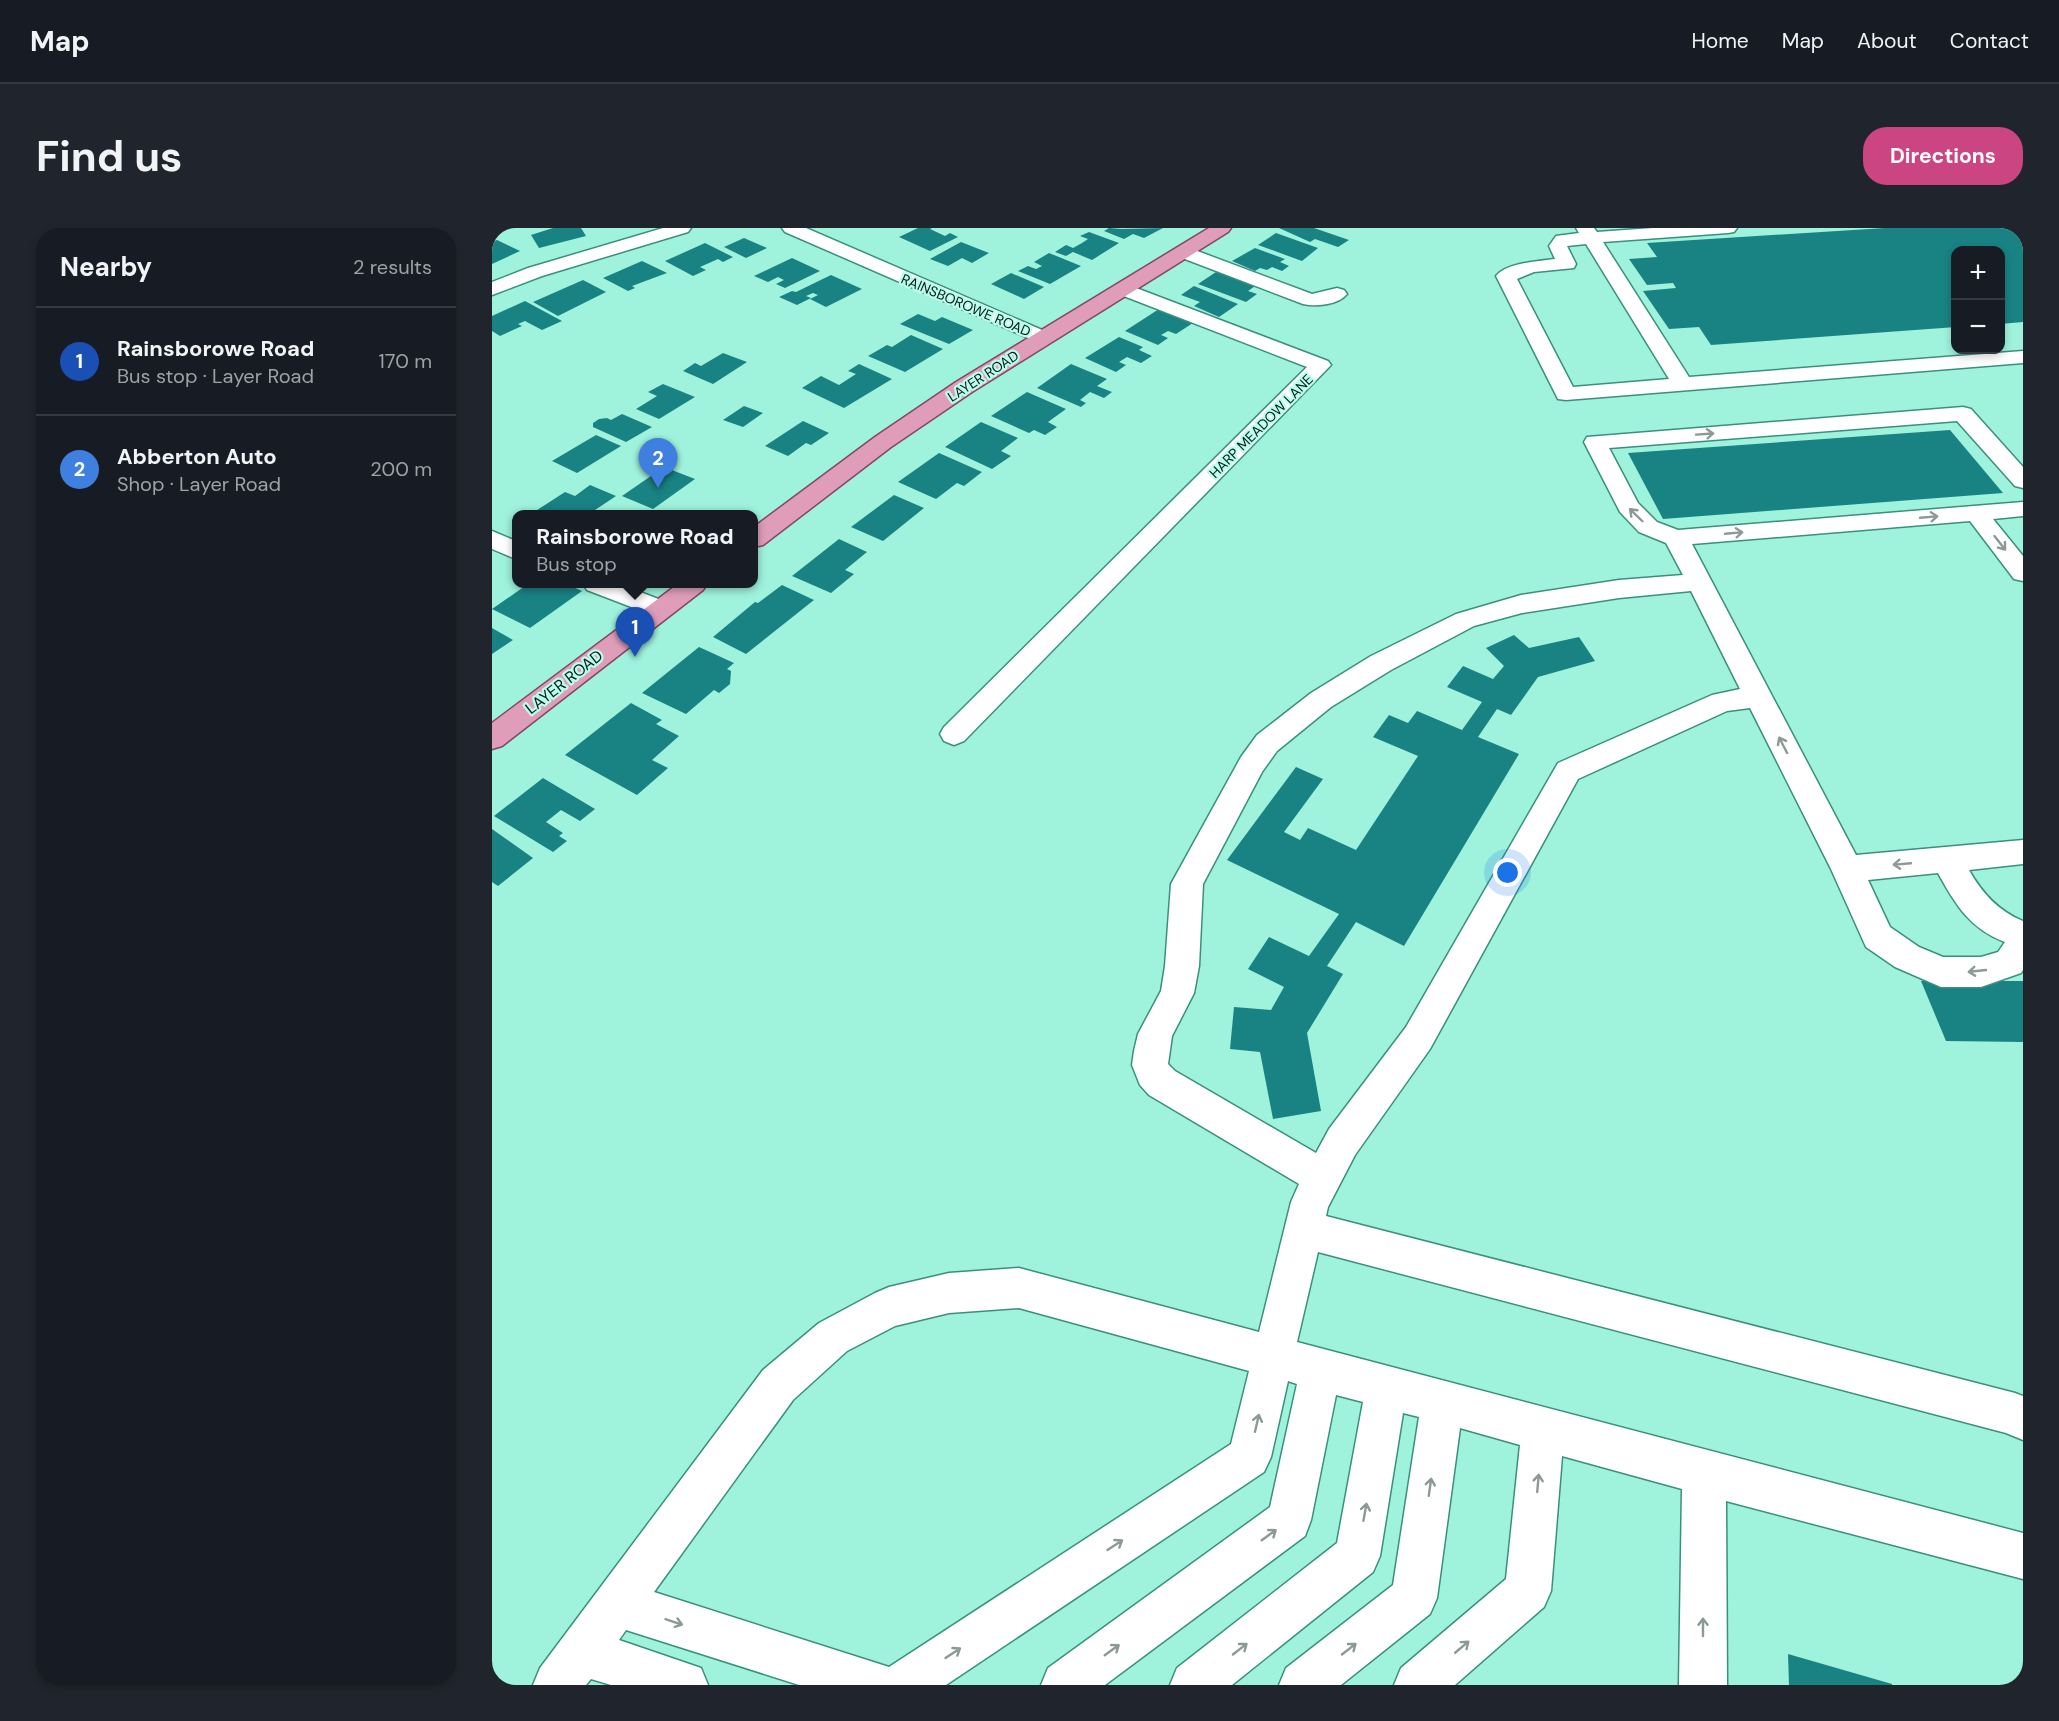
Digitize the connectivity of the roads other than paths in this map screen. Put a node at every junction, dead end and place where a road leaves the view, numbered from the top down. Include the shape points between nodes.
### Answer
1 (682, 228) edge
2 (791, 228) edge
3 (1222, 228) edge
4 (1728, 228) edge
5 (1587, 232) edge
6 (1184, 252) junction
7 (492, 289) edge
8 (1123, 289) junction
9 (1337, 294) dead end
10 (1042, 337) junction
11 (2023, 357) edge
12 (1683, 384) junction
13 (2023, 481) edge
14 (2023, 509) edge
15 (1976, 513) junction
16 (758, 535) edge
17 (1676, 538) junction
18 (492, 539) edge
19 (512, 549) edge
20 (2023, 573) edge
21 (1699, 582) junction
22 (606, 588) edge
23 (689, 588) edge
24 (660, 609) junction
25 (1758, 698) junction
26 (954, 734) dead end
27 (492, 738) edge
28 (2023, 852) edge
29 (1947, 860) junction
30 (1847, 869) junction
31 (2023, 935) edge
32 (2023, 942) edge
33 (1323, 1178) junction
34 (1304, 1229) junction
35 (1273, 1356) junction
36 (1321, 1368) junction
37 (1387, 1386) junction
38 (1443, 1401) junction
39 (2023, 1419) edge
40 (1543, 1428) junction
41 (1704, 1473) junction
42 (2023, 1556) edge
43 (618, 1604) junction
44 (570, 1668) edge
45 (684, 1685) edge
46 (874, 1685) edge
47 (904, 1685) edge
48 (1065, 1685) edge
49 (1194, 1685) edge
50 (1303, 1685) edge
51 (1418, 1685) edge
52 (1703, 1685) edge

1 - 7 street
2 - 10 street, RAINSBOROWE ROAD
3 - 6 main road, LAYER ROAD
4 - 5 street
5 - 12 street
5 - 12 street via 1562,240 1558,246 1567,264 1531,267 1506,276 1566,394
6 - 8 main road, LAYER ROAD
6 - 9 street via 1310,300
8 - 10 main road, LAYER ROAD
8 - 26 street, HARP MEADOW LANE via 1322,365
10 - 16 main road, LAYER ROAD via 883,442
11 - 12 street
17 -> 13 street via 1648,527 1628,507 1595,442 1963,414
14 - 15 street
17 -> 15 street
15 -> 20 street
17 - 21 street
18 - 19 street
21 - 25 street
21 - 33 street via 1521,604 1465,620 1381,663 1321,700 1267,743 1251,765 1186,884 1177,993 1155,1034 1150,1065 1162,1083
22 - 24 street
23 - 24 main road, LAYER ROAD
24 - 27 main road, LAYER ROAD
30 -> 25 street
25 - 33 street via 1722,702 1568,771 1418,1038 1342,1142
28 - 29 street
29 -> 30 street
29 - 31 street via 1969,900 1989,920
32 -> 30 street via 2009,963 1981,972 1941,972 1907,957 1878,937
33 - 34 street via 1310,1202
34 - 35 street
34 - 39 street
35 - 36 street
35 - 43 street via 1019,1288 949,1293 889,1307 833,1337 778,1386
47 -> 35 street via 1249,1457
36 - 37 street
48 -> 36 street via 1289,1520
37 - 38 street
49 -> 37 street via 1358,1556
38 - 40 street
50 -> 38 street via 1414,1598
40 - 41 street
51 -> 40 street via 1528,1591
41 - 42 street
52 -> 41 street
43 - 44 street
43 -> 46 street
44 - 45 street

